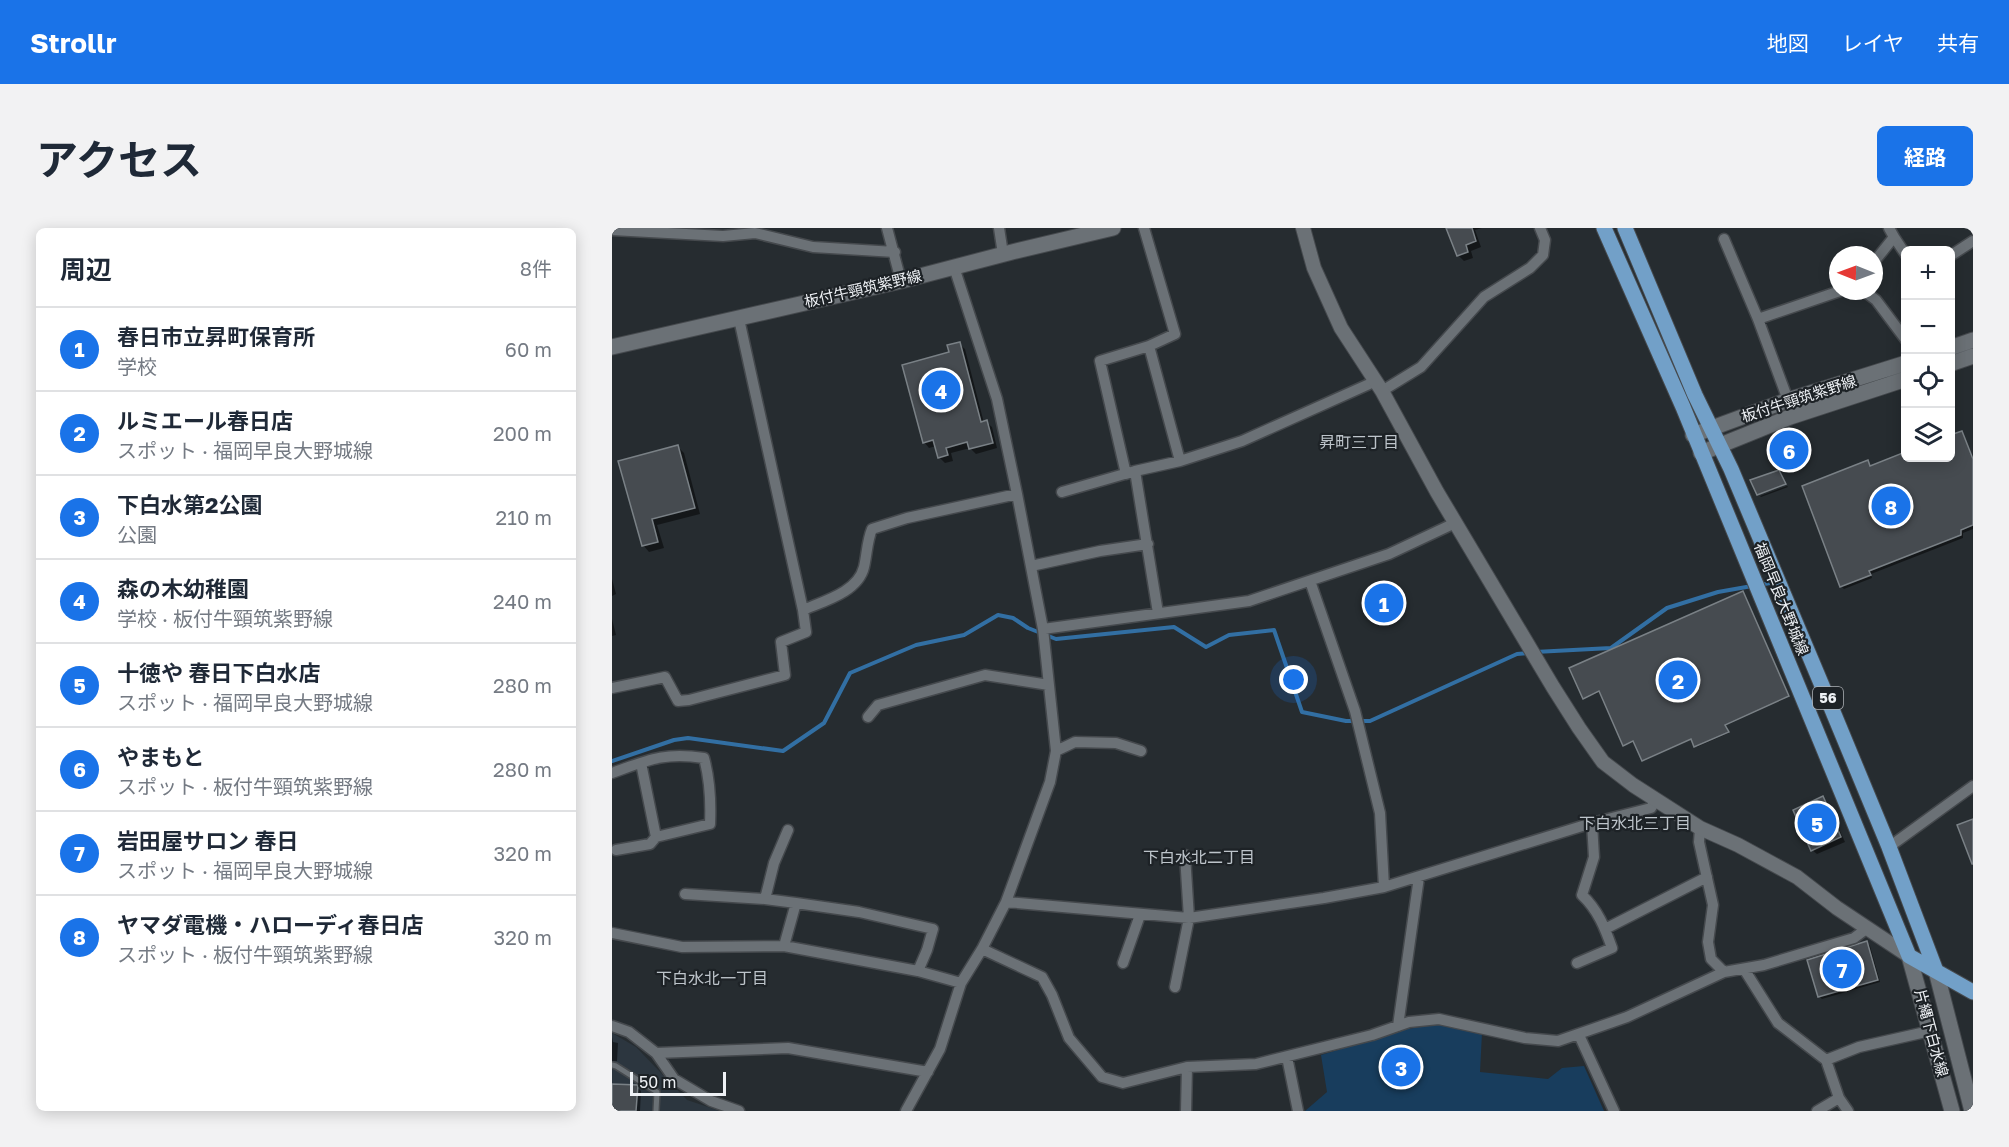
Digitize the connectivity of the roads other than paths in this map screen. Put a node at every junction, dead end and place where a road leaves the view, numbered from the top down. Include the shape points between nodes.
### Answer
1 (887, 228) edge
2 (999, 228) edge
3 (1113, 228) edge
4 (1144, 228) edge
5 (1303, 228) edge
6 (1540, 228) edge
7 (1604, 228) edge
8 (1625, 228) edge
9 (612, 230) edge
10 (1891, 233) edge
11 (1724, 238) dead end
12 (1973, 241) edge
13 (1883, 247) edge
14 (1901, 249) edge
15 (895, 252) junction
16 (1955, 253) edge
17 (1003, 254) junction
18 (954, 267) junction
19 (901, 281) junction
20 (1829, 295) edge
21 (1876, 300) edge
22 (739, 319) junction
23 (1758, 320) junction
24 (1901, 334) edge
25 (1973, 340) edge
26 (612, 346) edge
27 (1149, 346) junction
28 (1955, 346) edge
29 (1973, 357) edge
30 (1955, 362) edge
31 (1901, 364) edge
32 (1901, 380) edge
33 (1379, 386) junction
34 (1788, 400) junction
35 (1711, 429) junction
36 (1693, 435) junction
37 (1720, 444) junction
38 (1701, 453) junction
39 (1180, 461) junction
40 (1130, 473) junction
41 (1062, 492) dead end
42 (1017, 494) junction
43 (1455, 523) junction
44 (1148, 544) junction
45 (1031, 566) junction
46 (1310, 581) junction
47 (803, 610) junction
48 (1158, 613) junction
49 (1043, 629) junction
50 (1048, 685) junction
51 (612, 688) edge
52 (868, 717) dead end
53 (1056, 751) junction
54 (1141, 752) dead end
55 (641, 763) junction
56 (612, 773) edge
57 (1973, 786) edge
58 (1656, 799) junction
59 (1592, 823) junction
60 (1700, 828) junction
61 (788, 830) dead end
62 (656, 837) junction
63 (1889, 847) junction
64 (616, 850) dead end
65 (1185, 855) dead end
66 (1419, 877) junction
67 (1707, 878) junction
68 (1384, 887) junction
69 (685, 894) dead end
70 (765, 899) junction
71 (1006, 902) junction
72 (796, 903) junction
73 (1140, 915) junction
74 (1189, 918) junction
75 (1605, 929) junction
76 (1866, 929) junction
77 (612, 933) edge
78 (784, 946) junction
79 (982, 949) junction
80 (1909, 956) junction
81 (1123, 963) dead end
82 (1577, 963) dead end
83 (1744, 969) junction
84 (918, 971) junction
85 (1936, 971) junction
86 (1724, 972) junction
87 (961, 983) junction
88 (1175, 987) dead end
89 (1973, 992) edge
90 (612, 1026) edge
91 (1398, 1026) junction
92 (1930, 1031) junction
93 (1579, 1035) junction
94 (656, 1053) junction
95 (1287, 1057) junction
96 (1826, 1060) junction
97 (612, 1065) edge
98 (1187, 1067) junction
99 (928, 1072) junction
100 (1839, 1098) junction
101 (656, 1111) edge
102 (739, 1111) edge
103 (906, 1111) edge
104 (1186, 1111) edge
105 (1298, 1111) edge
106 (1614, 1111) edge
107 (1817, 1111) edge
108 (1848, 1111) edge
109 (1952, 1111) edge
110 (1972, 1111) edge

1 - 15 street
2 - 17 street
3 - 17 main road, 板付牛頸筑紫野線
4 - 27 street via 1175,334
5 - 33 street via 1314,268 1341,328
6 - 33 street via 1545,240 1543,255 1530,268 1485,297 1421,367
7 - 36 main road, 福岡早良大野城線 / 56
8 - 35 main road, 福岡早良大野城線 / 56
9 - 15 street via 723,236 754,233 813,247
10 - 13 street
10 - 14 street
11 - 23 street
12 - 16 street
15 - 19 street
17 - 18 main road, 板付牛頸筑紫野線
18 - 19 main road, 板付牛頸筑紫野線
18 - 42 street via 997,399
19 - 22 main road, 板付牛頸筑紫野線
20 - 23 street
21 - 24 street
22 - 26 main road, 板付牛頸筑紫野線
22 - 47 street
23 - 34 street
25 - 28 main road
27 - 39 street
27 - 40 street via 1100,361
29 - 30 main road
31 - 34 main road, 板付牛頸筑紫野線
32 - 37 main road, 板付牛頸筑紫野線
33 - 39 street via 1242,441
33 - 43 street
34 - 35 main road, 板付牛頸筑紫野線
35 - 36 main road, 板付牛頸筑紫野線
35 - 37 main road, 福岡早良大野城線 / 56
36 - 38 main road, 福岡早良大野城線 / 56
37 - 38 main road, 板付牛頸筑紫野線
37 - 63 main road, 福岡早良大野城線 / 56
38 - 80 main road, 福岡早良大野城線 / 56
39 - 40 street
40 - 41 street
40 - 44 street
42 - 45 street
42 - 47 street via 872,529 863,569 854,584
43 - 46 street via 1389,554
43 - 58 street via 1603,762
44 - 45 street
44 - 48 street
45 - 49 street
46 - 48 street via 1249,601
46 - 68 street via 1355,711 1380,813
47 - 51 street via 806,632 781,642 785,675 678,701 665,677
48 - 49 street
49 - 50 street
50 - 52 street via 985,675 878,705
50 - 53 street
53 - 54 street via 1075,742 1116,743
53 - 71 street via 1050,782
55 - 56 street
55 - 62 street
55 - 62 street via 658,756 704,758 709,774 710,824
57 - 63 street
58 - 59 street via 1651,808
58 - 60 street
59 - 66 street
59 - 75 street via 1594,857 1582,895
60 - 67 street
60 - 76 street via 1797,877
61 - 70 street
62 - 64 street via 650,844
63 - 85 main road, 福岡早良大野城線 / 56
65 - 74 street
66 - 68 street
66 - 91 street
67 - 75 street
67 - 86 street via 1713,904 1708,942 1711,958
68 - 74 street
69 - 70 street
70 - 72 street
71 - 73 street
71 - 79 street
72 - 78 street
72 - 84 street via 933,929
73 - 74 street
73 - 81 street
74 - 88 street
75 - 82 street via 1612,948
76 - 80 street
76 - 83 street via 1854,938
77 - 78 street via 682,946
78 - 84 street
79 - 87 street
79 - 98 street via 1042,976 1069,1038 1102,1077 1123,1083
80 - 85 main road
80 - 92 main road, 片縄下白水線
83 - 86 street
83 - 96 street via 1778,1023
84 - 87 street
85 - 89 main road
85 - 110 main road, 片縄下白水線
86 - 93 street
87 - 99 street via 940,1049
90 - 94 street via 629,1032
91 - 93 street via 1439,1019 1525,1038 1558,1041
91 - 95 street
92 - 96 street via 1859,1047
92 - 109 main road, 片縄下白水線
93 - 106 street
94 - 99 street via 788,1048
94 - 102 street via 674,1079 711,1101
95 - 98 street via 1256,1064
95 - 105 street
96 - 100 street
97 - 101 lane via 657,1092
98 - 104 street
99 - 103 street
100 - 107 street
100 - 108 street

